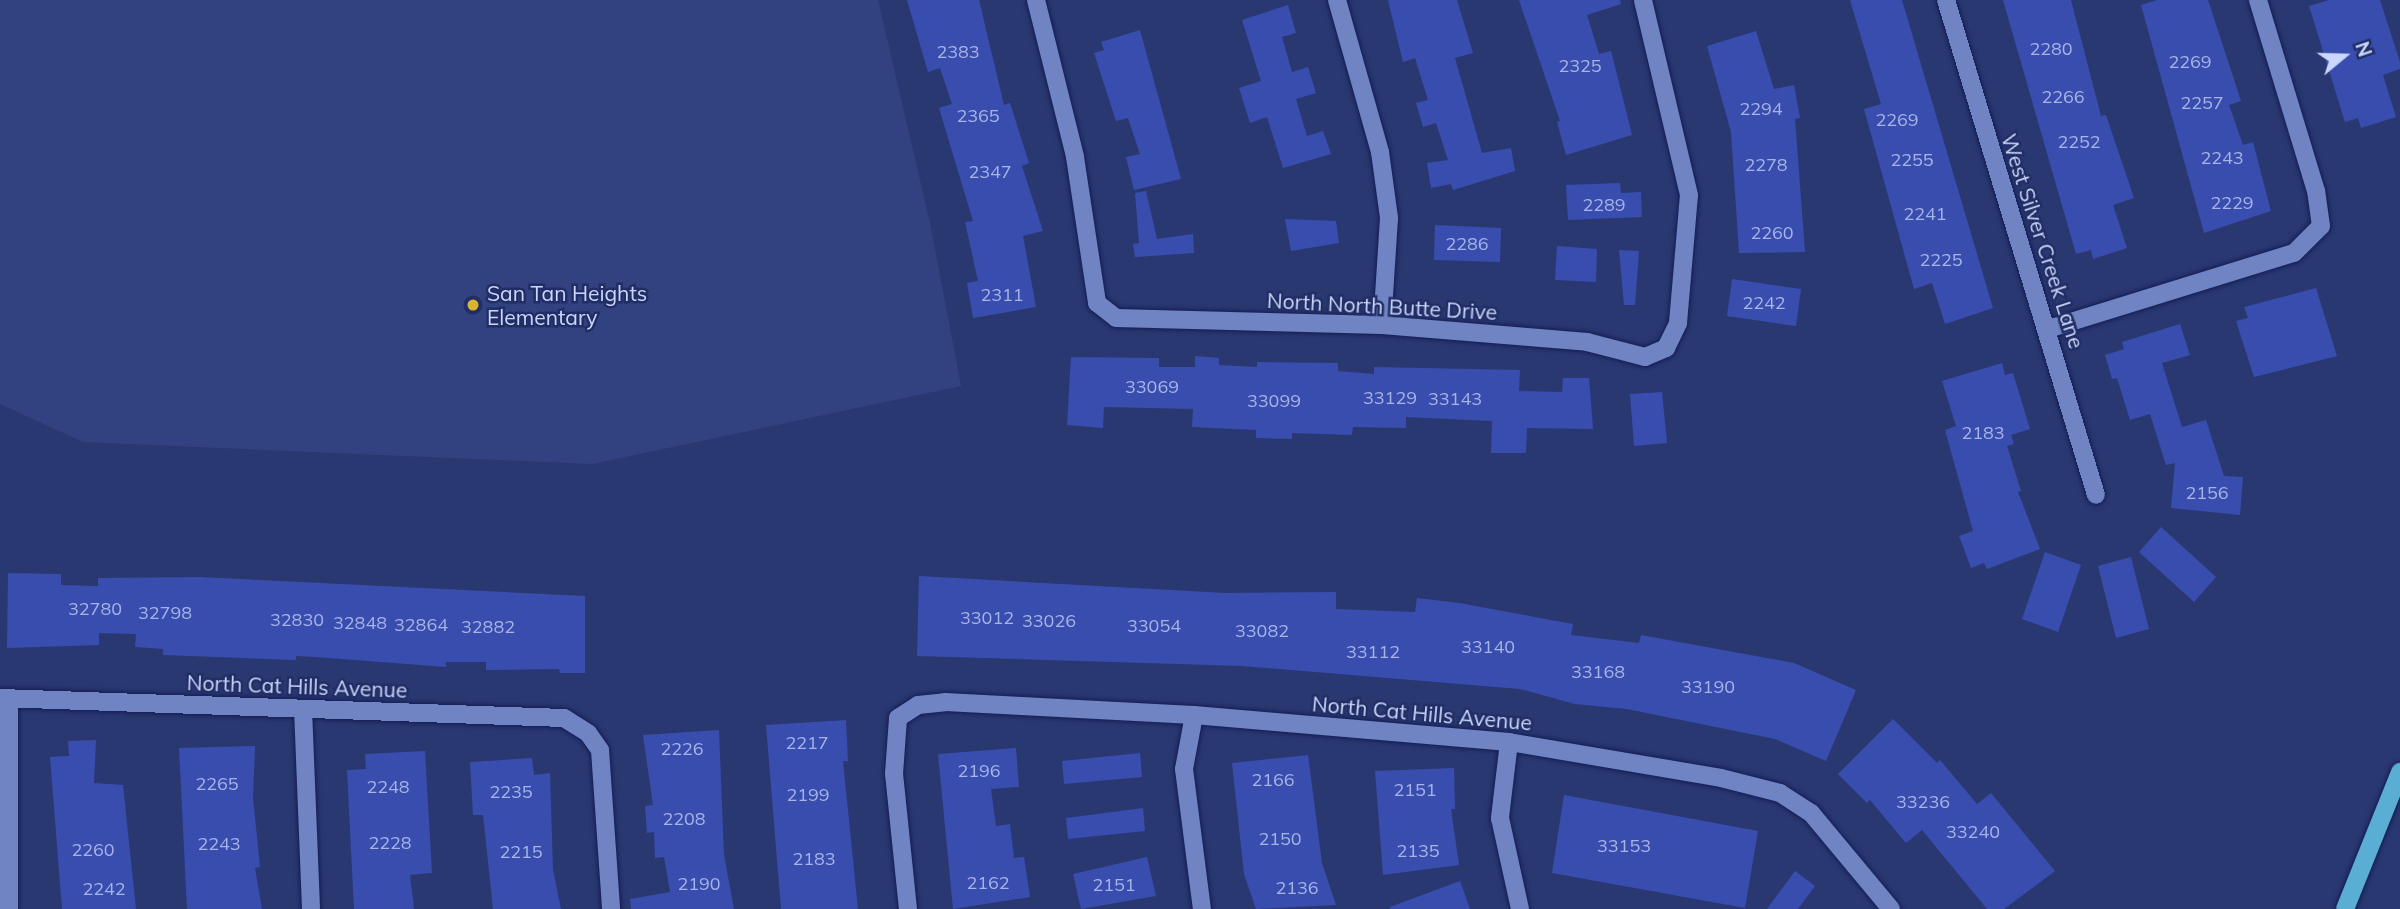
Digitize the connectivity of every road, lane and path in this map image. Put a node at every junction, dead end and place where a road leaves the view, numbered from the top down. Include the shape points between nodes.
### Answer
1 (1036, 0) edge
2 (1337, 0) edge
3 (1643, 0) edge
4 (1946, 0) edge
5 (2258, 0) edge
6 (1382, 325) junction
7 (2048, 328) junction
8 (2096, 495) dead end
9 (4, 698) edge
10 (303, 709) junction
11 (1194, 715) junction
12 (1509, 742) junction
13 (2400, 772) edge
14 (9, 909) edge
15 (311, 909) edge
16 (611, 909) edge
17 (908, 909) edge
18 (1202, 909) edge
19 (1520, 909) edge
20 (1891, 909) edge
21 (2345, 909) edge

1 - 6 street, North North Butte Drive via 1076,157 1097,303 1116,318
2 - 6 street via 1380,152 1387,205
3 - 6 street, North North Butte Drive via 1689,195 1678,323 1666,348 1645,357 1587,342
4 - 7 street, West Silver Creek Lane
5 - 7 street via 2316,191 2321,226 2294,253
7 - 8 street, West Silver Creek Lane
9 - 10 street, North Cat Hills Avenue
9 - 14 street
10 - 15 street
10 - 16 street, North Cat Hills Avenue via 564,718 588,733 600,750
11 - 12 street, North Cat Hills Avenue
11 - 17 street, North Cat Hills Avenue via 945,702 918,705 898,718 894,774
11 - 18 street via 1184,769
12 - 19 street via 1500,818
12 - 20 street, North Cat Hills Avenue via 1721,778 1780,793 1811,813
13 - 21 main road

